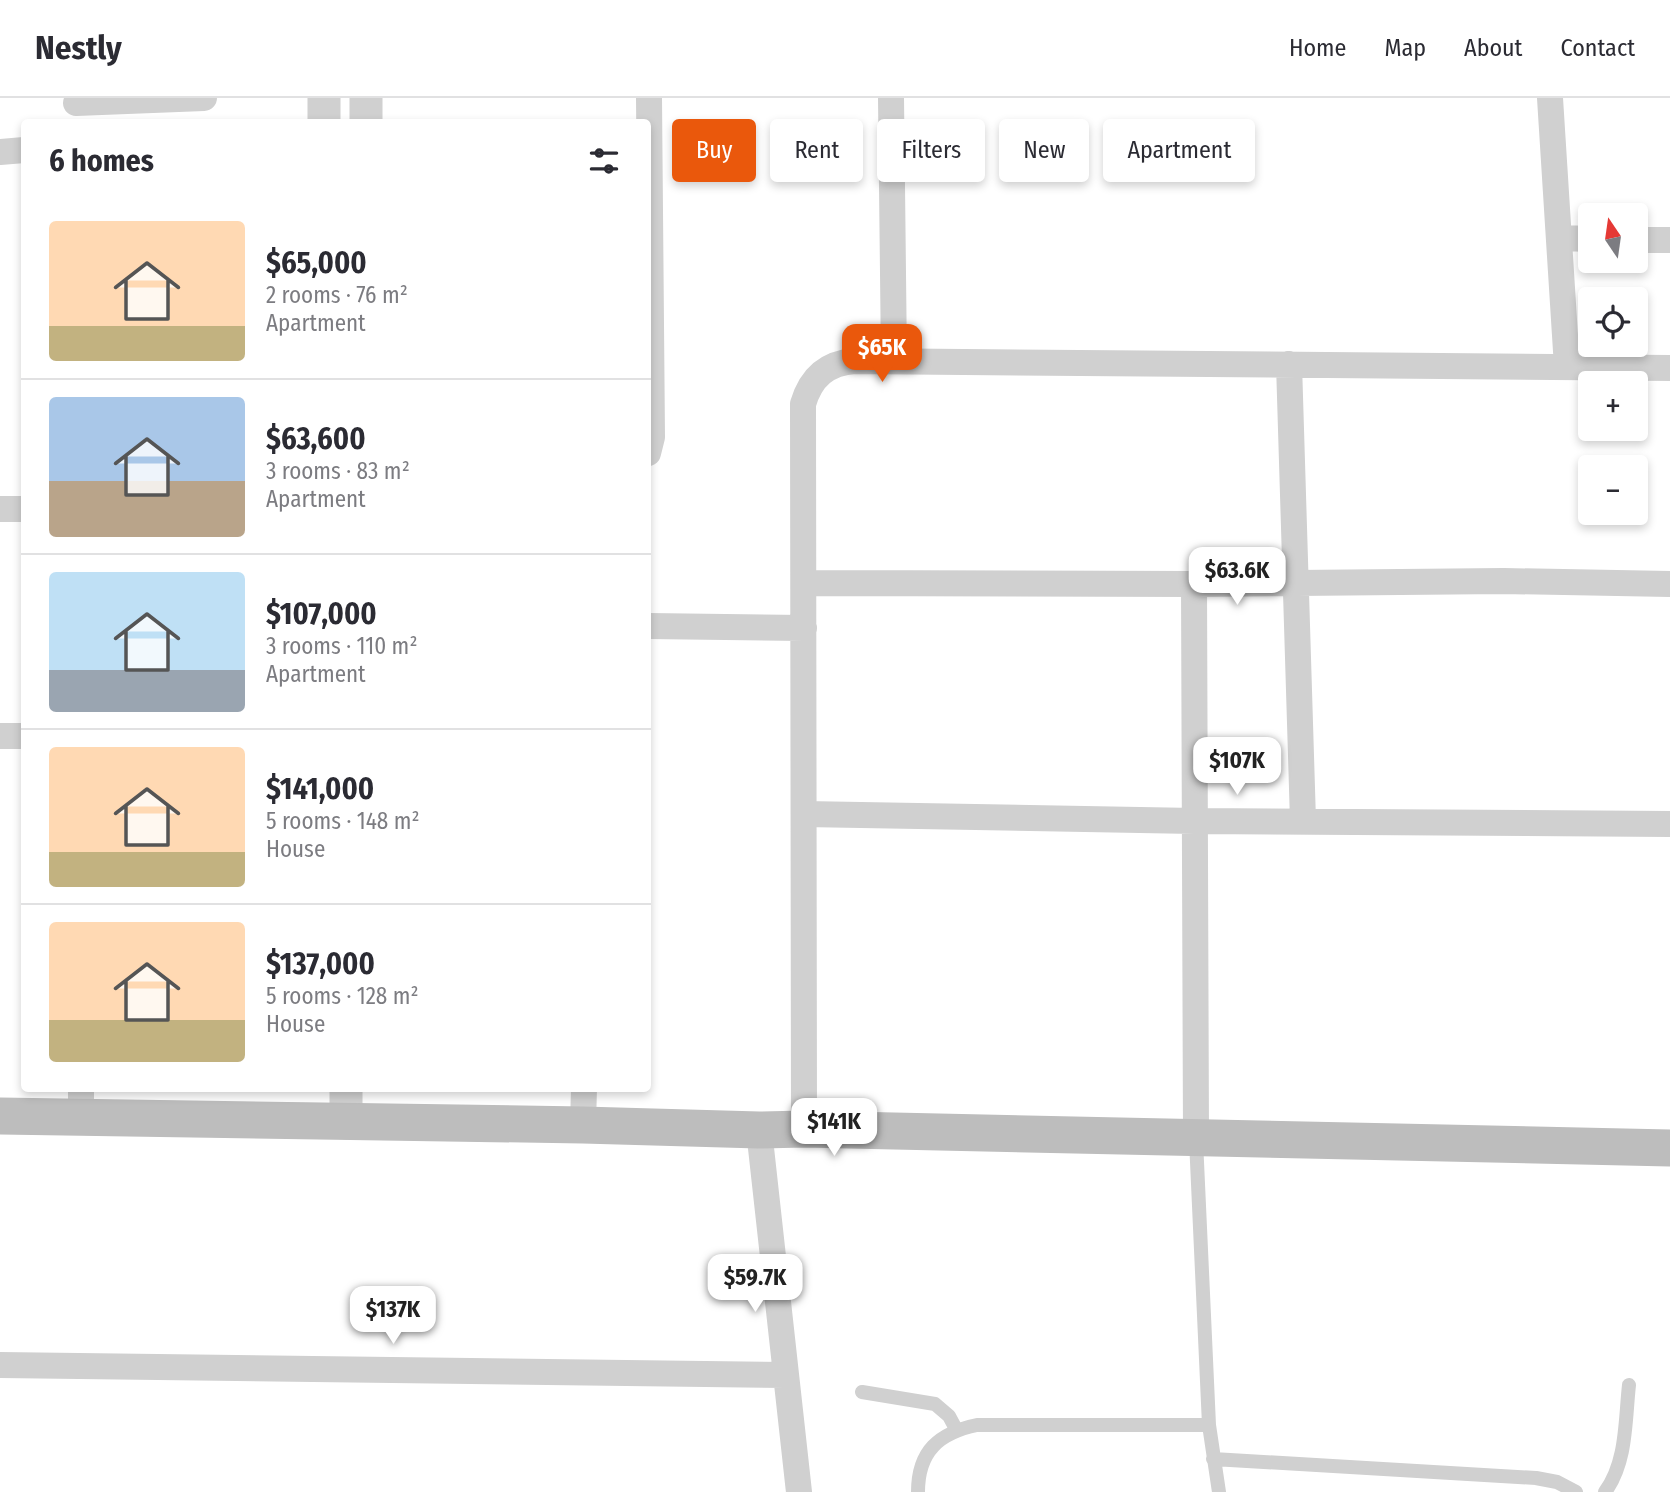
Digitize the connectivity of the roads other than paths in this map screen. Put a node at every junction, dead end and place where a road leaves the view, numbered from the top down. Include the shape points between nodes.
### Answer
1 (204, 98) edge
2 (324, 98) edge
3 (366, 98) edge
4 (649, 98) edge
5 (891, 98) edge
6 (1550, 98) edge
7 (72, 108) edge
8 (324, 119) edge
9 (366, 119) edge
10 (649, 119) edge
11 (21, 150) edge
12 (0, 152) edge
13 (1560, 238) junction
14 (1578, 239) edge
15 (1648, 240) edge
16 (1670, 240) edge
17 (651, 324) edge
18 (894, 361) junction
19 (1289, 364) junction
20 (1567, 367) junction
21 (1670, 368) edge
22 (651, 441) edge
23 (0, 509) edge
24 (21, 509) edge
25 (1294, 582) junction
26 (804, 583) junction
27 (1194, 584) junction
28 (1670, 584) edge
29 (651, 626) edge
30 (804, 628) junction
31 (0, 736) edge
32 (21, 736) edge
33 (804, 814) junction
34 (1195, 821) junction
35 (1303, 821) junction
36 (1670, 824) edge
37 (584, 1092) edge
38 (81, 1103) edge
39 (346, 1106) edge
40 (0, 1116) edge
41 (583, 1125) junction
42 (804, 1129) junction
43 (759, 1130) junction
44 (1196, 1138) junction
45 (1670, 1148) edge
46 (0, 1365) edge
47 (786, 1375) junction
48 (1629, 1385) dead end
49 (862, 1392) dead end
50 (1209, 1425) junction
51 (956, 1429) junction
52 (1213, 1459) junction
53 (799, 1492) edge
54 (918, 1492) edge
55 (1219, 1492) edge
56 (1576, 1492) edge
57 (1605, 1492) edge

1 - 7 street
2 - 8 street
3 - 9 street
4 - 10 street
5 - 18 street
6 - 13 street
11 - 12 street
13 - 14 street
13 - 20 street
15 - 16 street
17 - 22 street
18 - 19 street
18 - 26 street via 840,362 821,373 807,390 803,404
19 - 20 street
19 - 25 street
20 - 21 street
23 - 24 street
25 - 27 street
25 - 28 street
25 - 35 street
26 - 27 street
26 - 30 street
27 - 34 street
29 - 30 street
30 - 33 street
31 - 32 street
33 - 34 street
33 - 42 street
34 - 35 street
34 - 44 street
35 - 36 street
37 - 41 street
38 - 39 main road
38 - 40 main road
39 - 41 main road
41 - 43 main road
42 - 43 main road
42 - 44 main road
43 - 47 street
44 - 45 main road
44 - 50 lane
46 - 47 street
47 - 53 street
48 - 57 lane via 1621,1456
49 - 51 lane via 935,1404
50 - 51 lane via 977,1425
50 - 52 lane
51 - 54 lane via 938,1440 925,1457
52 - 55 lane
52 - 56 lane via 1536,1478

